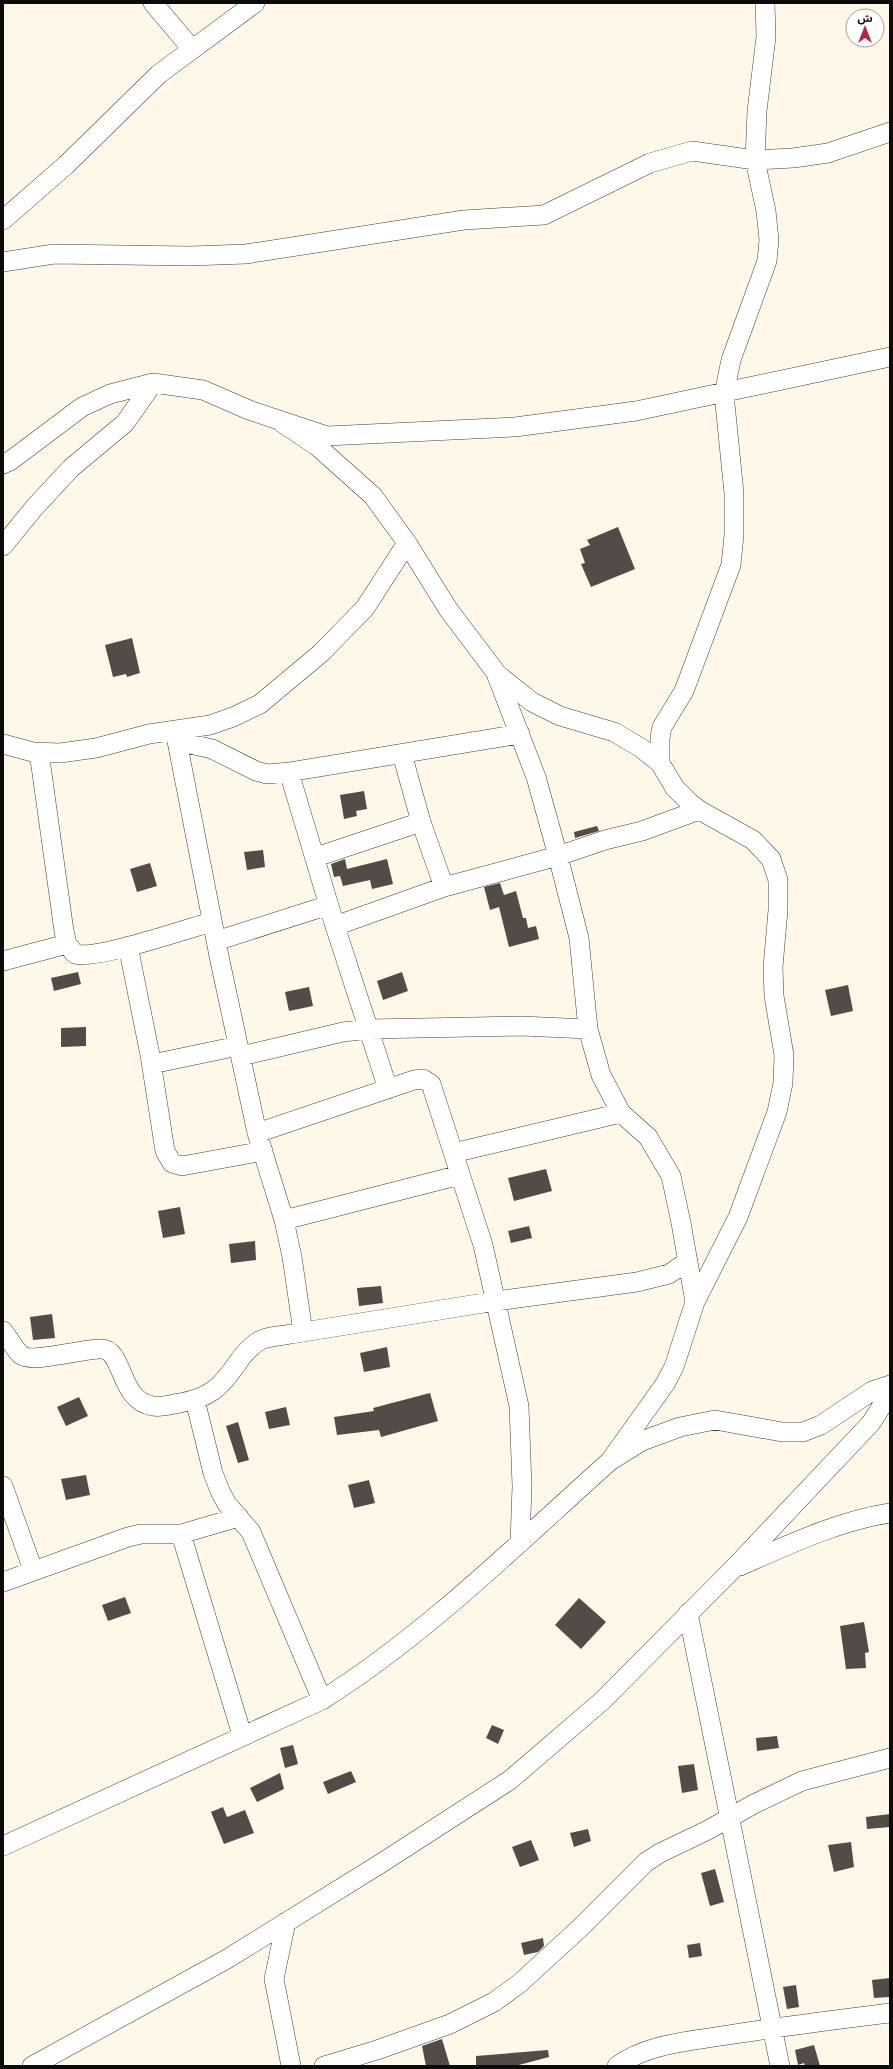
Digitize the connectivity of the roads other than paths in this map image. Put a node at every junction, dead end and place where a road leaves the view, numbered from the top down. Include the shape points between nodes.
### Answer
1 (153, 3) edge
2 (255, 3) edge
3 (765, 3) edge
4 (192, 49) junction
5 (890, 132) edge
6 (755, 160) junction
7 (3, 220) edge
8 (3, 262) edge
9 (890, 357) edge
10 (153, 383) junction
11 (724, 394) junction
12 (281, 422) junction
13 (3, 464) edge
14 (407, 544) junction
15 (3, 546) edge
16 (497, 674) junction
17 (520, 734) junction
18 (176, 736) junction
19 (3, 744) edge
20 (39, 752) junction
21 (402, 754) junction
22 (660, 763) junction
23 (289, 772) junction
24 (699, 810) junction
25 (422, 822) junction
26 (558, 856) junction
27 (316, 857) junction
28 (444, 887) junction
29 (329, 905) junction
30 (212, 922) junction
31 (335, 926) junction
32 (216, 941) junction
33 (67, 944) junction
34 (128, 946) junction
35 (3, 961) edge
36 (369, 1029) junction
37 (588, 1029) junction
38 (239, 1051) junction
39 (152, 1064) junction
40 (388, 1089) junction
41 (620, 1113) junction
42 (260, 1142) junction
43 (454, 1153) junction
44 (460, 1175) junction
45 (284, 1220) junction
46 (688, 1261) junction
47 (496, 1301) junction
48 (695, 1302) junction
49 (3, 1331) edge
50 (303, 1332) junction
51 (890, 1385) edge
52 (890, 1393) edge
53 (195, 1400) junction
54 (610, 1461) junction
55 (3, 1486) edge
56 (890, 1514) edge
57 (239, 1517) junction
58 (181, 1534) junction
59 (520, 1542) junction
60 (733, 1568) junction
61 (33, 1570) junction
62 (3, 1582) edge
63 (688, 1613) junction
64 (322, 1700) junction
65 (242, 1735) junction
66 (890, 1758) edge
67 (729, 1819) junction
68 (3, 1846) edge
69 (286, 1922) junction
70 (890, 2012) edge
71 (771, 2028) junction
72 (32, 2066) edge
73 (291, 2066) edge
74 (324, 2066) edge
75 (617, 2066) edge
76 (780, 2066) edge

1 - 4 street
2 - 4 street
3 - 6 street via 766,36 757,111
4 - 7 street via 154,78 66,165
5 - 6 street via 828,153
6 - 8 street via 692,151 650,163 544,215 464,220 246,254 54,254
6 - 11 street via 768,232 767,261 732,360
9 - 11 street
10 - 12 street via 203,390
10 - 13 street via 110,394 82,406
10 - 15 street via 125,423 71,468
11 - 12 street via 636,411 507,427 327,436
11 - 22 street via 734,493 731,565 684,691 662,727
12 - 14 street via 317,446 373,496
14 - 16 street via 448,609
14 - 18 street via 365,608 321,653 266,699 233,717
16 - 17 street
16 - 22 street via 532,702 560,716 614,732
17 - 21 street
17 - 26 street via 536,777
18 - 20 street via 149,734 96,748 60,753
18 - 23 street via 212,749 256,771 267,774
18 - 30 street
19 - 20 street
20 - 33 street
21 - 23 street
21 - 25 street
22 - 24 street via 675,788
23 - 27 street
24 - 26 street via 642,831
24 - 48 street via 753,840 771,859 778,880 773,966 774,996 784,1055 783,1083 777,1112 738,1218
25 - 27 street
25 - 28 street
26 - 28 street
26 - 37 street via 579,938
27 - 29 street
28 - 31 street
29 - 31 street
29 - 32 street
30 - 32 street
30 - 34 street
31 - 36 street
32 - 38 street
33 - 34 street via 75,954 82,956
33 - 35 street
34 - 39 street
36 - 37 street via 521,1026
36 - 38 street
36 - 40 street
37 - 41 street via 601,1075
38 - 39 street
38 - 42 street
39 - 42 street via 165,1151 172,1163 182,1166
40 - 42 street
40 - 43 street via 422,1079 431,1084
41 - 43 street
41 - 46 street via 648,1136 671,1176
42 - 45 street
43 - 44 street
44 - 45 street
44 - 47 street via 483,1245
45 - 50 street
46 - 47 street via 669,1274 637,1282
46 - 48 street
47 - 50 street
47 - 59 street via 519,1406 522,1486
48 - 54 street via 674,1367 665,1384
49 - 53 street via 22,1355 32,1359 93,1348 105,1349 114,1356 126,1386 140,1402 154,1407
50 - 53 street via 259,1341 245,1352 217,1389
51 - 54 street via 872,1391 821,1424 802,1432 782,1432 715,1420 680,1427 642,1441
52 - 60 street via 871,1423
53 - 57 street via 215,1479 227,1504
54 - 59 street
55 - 61 street
56 - 60 street via 866,1517 807,1537
57 - 58 street
57 - 64 street via 251,1532
58 - 61 street via 141,1534 128,1537
58 - 65 street
59 - 64 street via 412,1638
60 - 63 street
61 - 62 street
63 - 67 street
63 - 69 street via 602,1701 510,1780
64 - 65 street
65 - 68 street
66 - 67 street via 802,1781
67 - 71 street
67 - 74 street via 646,1862 580,1928 520,1983 494,2002 450,2024
69 - 72 street via 227,1959
69 - 73 street via 274,1979
70 - 71 street
71 - 75 street via 642,2051
71 - 76 street

